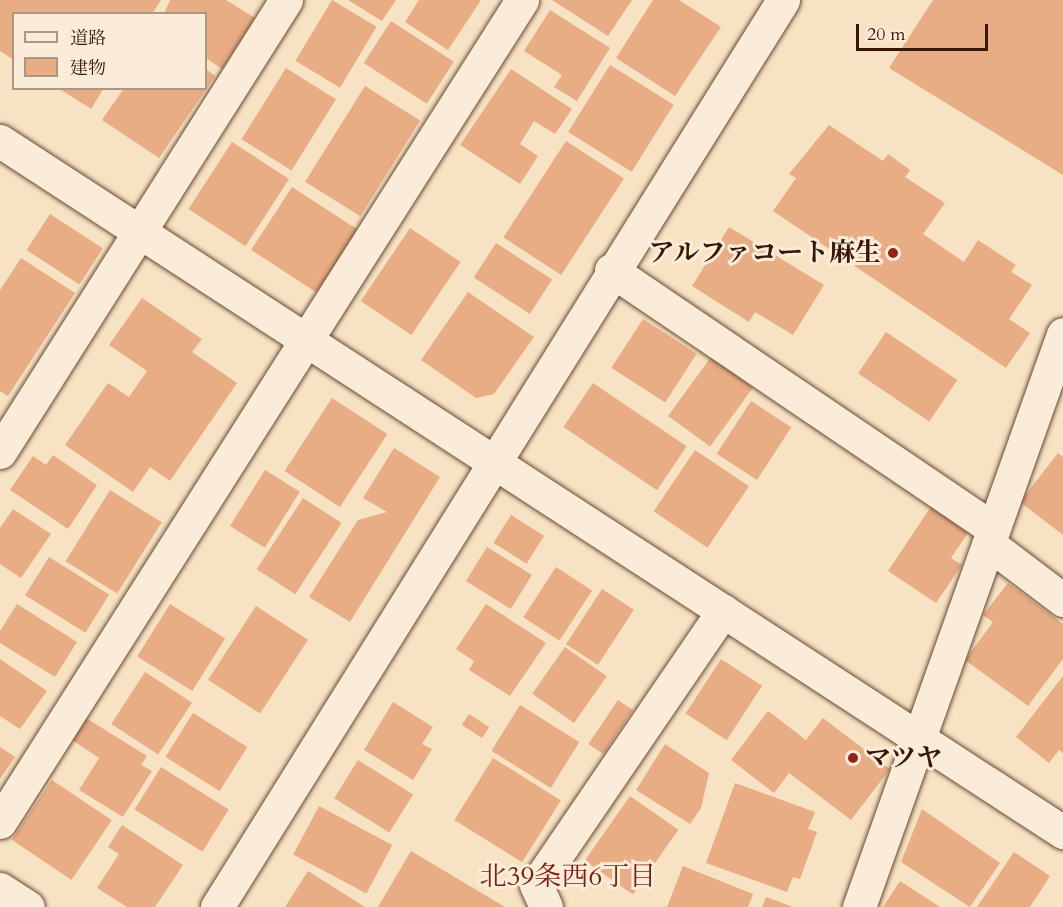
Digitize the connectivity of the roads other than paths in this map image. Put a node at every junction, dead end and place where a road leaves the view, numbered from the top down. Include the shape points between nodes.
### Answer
1 (286, 0) edge
2 (522, 0) edge
3 (780, 1) edge
4 (0, 141) edge
5 (141, 233) junction
6 (611, 270) junction
7 (1063, 334) edge
8 (306, 340) junction
9 (0, 452) edge
10 (493, 461) junction
11 (992, 536) junction
12 (1063, 600) edge
13 (723, 611) junction
14 (918, 738) junction
15 (0, 822) edge
16 (1063, 832) edge
17 (0, 889) edge
18 (28, 907) edge
19 (217, 907) edge
20 (546, 907) edge
21 (859, 907) edge

1 - 5 street
2 - 8 street
3 - 6 street
4 - 5 street
5 - 8 street
5 - 9 street
6 - 10 street
6 - 11 street
7 - 11 street
8 - 10 street
8 - 15 street
10 - 13 street
10 - 19 street
11 - 12 street
11 - 14 street
13 - 14 street
13 - 20 street via 536,885
14 - 16 street
14 - 21 street
17 - 18 street

